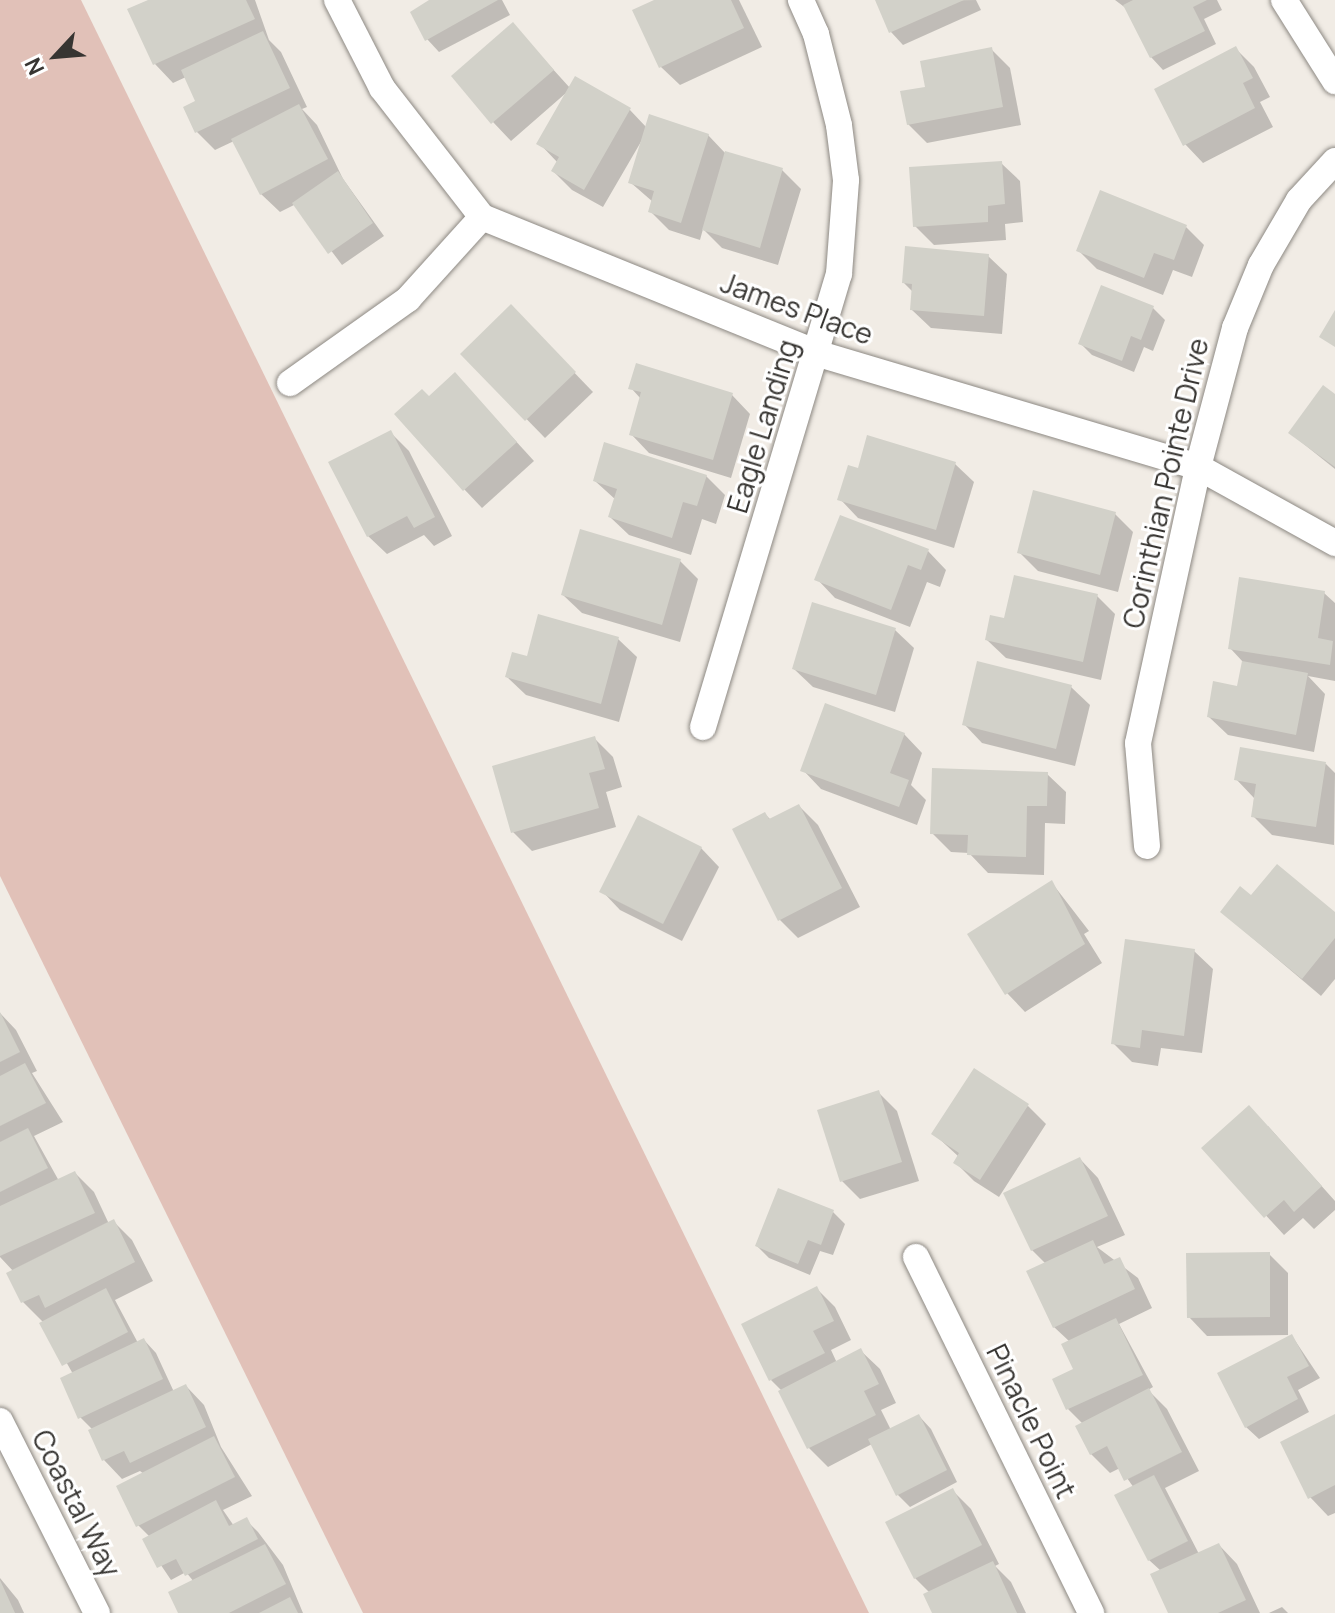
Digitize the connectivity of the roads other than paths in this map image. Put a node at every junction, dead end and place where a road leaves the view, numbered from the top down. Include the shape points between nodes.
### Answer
1 (337, 0) edge
2 (801, 0) edge
3 (1284, 0) edge
4 (1335, 81) edge
5 (1335, 161) edge
6 (482, 217) junction
7 (819, 354) junction
8 (290, 383) dead end
9 (1198, 467) junction
10 (1335, 543) edge
11 (703, 727) dead end
12 (1147, 846) dead end
13 (916, 1257) dead end
14 (0, 1421) edge
15 (97, 1613) edge
16 (1091, 1613) edge

1 - 6 street via 382,88
2 - 7 street, Eagle Landing via 816,34 839,125 846,180 839,274
3 - 4 street
5 - 9 street, Corinthian Pointe Drive via 1299,200 1261,265 1235,328
6 - 7 street, James Place
6 - 8 street via 408,299
7 - 9 street, James Place
7 - 11 street, Eagle Landing
9 - 10 street, James Place
9 - 12 street, Corinthian Pointe Drive via 1138,743
13 - 16 street, Pinacle Point
14 - 15 street, Coastal Way

